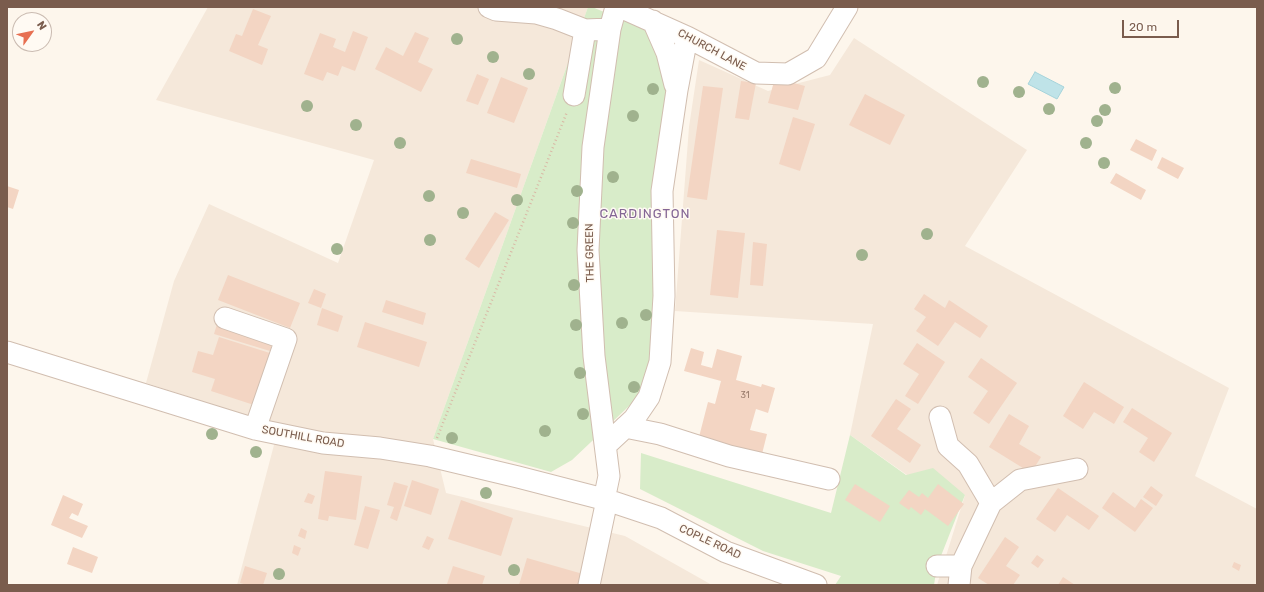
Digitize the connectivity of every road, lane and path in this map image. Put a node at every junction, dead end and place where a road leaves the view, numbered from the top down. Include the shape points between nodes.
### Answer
1 (489, 7) edge
2 (616, 7) edge
3 (620, 7) edge
4 (847, 7) edge
5 (653, 21) junction
6 (610, 29) junction
7 (585, 30) junction
8 (687, 36) junction
9 (676, 90) junction
10 (574, 95) joint
11 (225, 318) dead end
12 (7, 352) edge
13 (940, 417) dead end
14 (625, 427) junction
15 (255, 429) junction
16 (606, 445) junction
17 (430, 456) junction
18 (1077, 469) dead end
19 (829, 479) dead end
20 (606, 500) junction
21 (991, 503) junction
22 (937, 566) dead end
23 (960, 575) edge
24 (803, 583) edge
25 (589, 585) edge

1 - 7 street via 496,10 536,13
2 - 6 street, THE GREEN
3 - 5 street, CHURCH LANE
4 - 8 street, CHURCH LANE via 816,58 788,74 756,73
5 - 8 street, CHURCH LANE
5 - 9 street via 667,54
6 - 7 street
6 - 16 street, THE GREEN via 593,147 588,250 594,356
7 - 10 street
8 - 9 street
9 - 14 street via 662,191 664,296 660,362 649,397 634,419
10 - 17 path
11 - 15 street via 286,339
12 - 15 street, SOUTHILL ROAD
13 - 21 street via 948,446 968,464
14 - 16 street
14 - 19 street via 660,434 730,456
15 - 17 street, SOUTHILL ROAD via 323,443
16 - 20 street, THE GREEN via 609,476
17 - 20 street, SOUTHILL ROAD
18 - 21 street via 1020,480
20 - 24 street, COPLE ROAD via 661,518 726,552
20 - 25 street, THE GREEN
21 - 23 street
22 - 23 street

